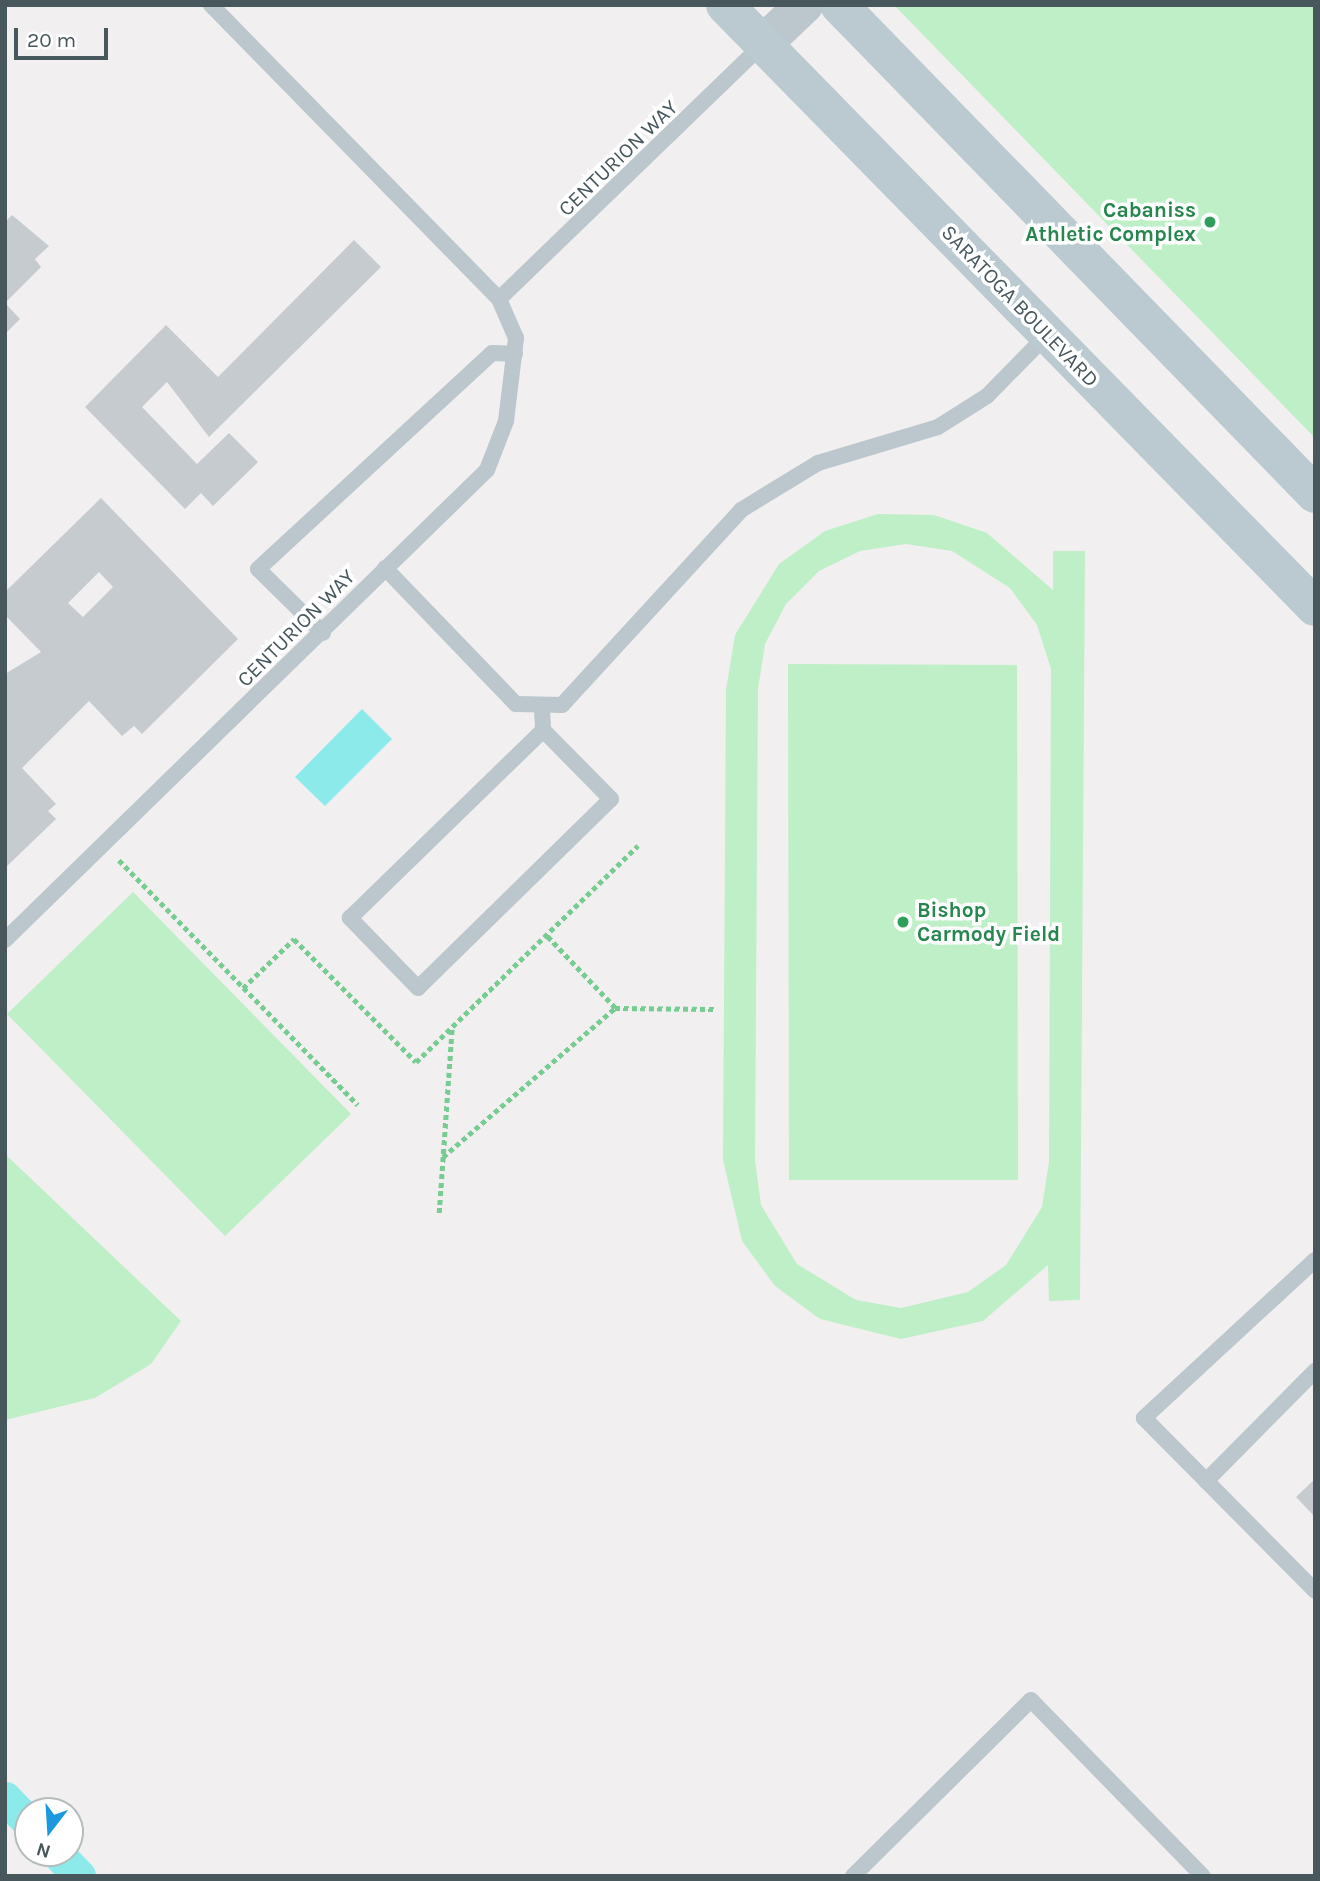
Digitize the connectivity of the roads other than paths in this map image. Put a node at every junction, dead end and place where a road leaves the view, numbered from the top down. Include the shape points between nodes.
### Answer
1 (211, 5) edge
2 (725, 5) edge
3 (804, 5) edge
4 (839, 5) edge
5 (763, 44) junction
6 (499, 299) junction
7 (1048, 334) junction
8 (515, 354) junction
9 (1315, 494) edge
10 (385, 568) junction
11 (1315, 607) edge
12 (323, 633) junction
13 (542, 709) junction
14 (543, 730) junction
15 (5, 940) edge
16 (1315, 1260) edge
17 (1315, 1371) edge
18 (1206, 1481) junction
19 (1315, 1591) edge
20 (852, 1876) edge
21 (1203, 1876) edge

1 - 6 lane, CENTURION WAY
2 - 5 main road, SARATOGA BOULEVARD
3 - 5 street
4 - 9 main road
5 - 6 lane, CENTURION WAY
5 - 7 main road, SARATOGA BOULEVARD
6 - 8 lane, CENTURION WAY via 512,319
7 - 11 main road, SARATOGA BOULEVARD
7 - 13 lane via 987,396 938,427 818,463 741,510 562,705
8 - 10 lane, CENTURION WAY via 506,421 487,470
8 - 12 lane via 492,353 258,569
10 - 12 lane, CENTURION WAY
10 - 13 lane via 516,704
12 - 15 lane, CENTURION WAY
13 - 14 lane
14 - 14 lane via 611,799 418,988 349,918
16 - 18 lane via 1144,1418
17 - 18 lane
18 - 19 lane
20 - 21 lane via 1031,1700

